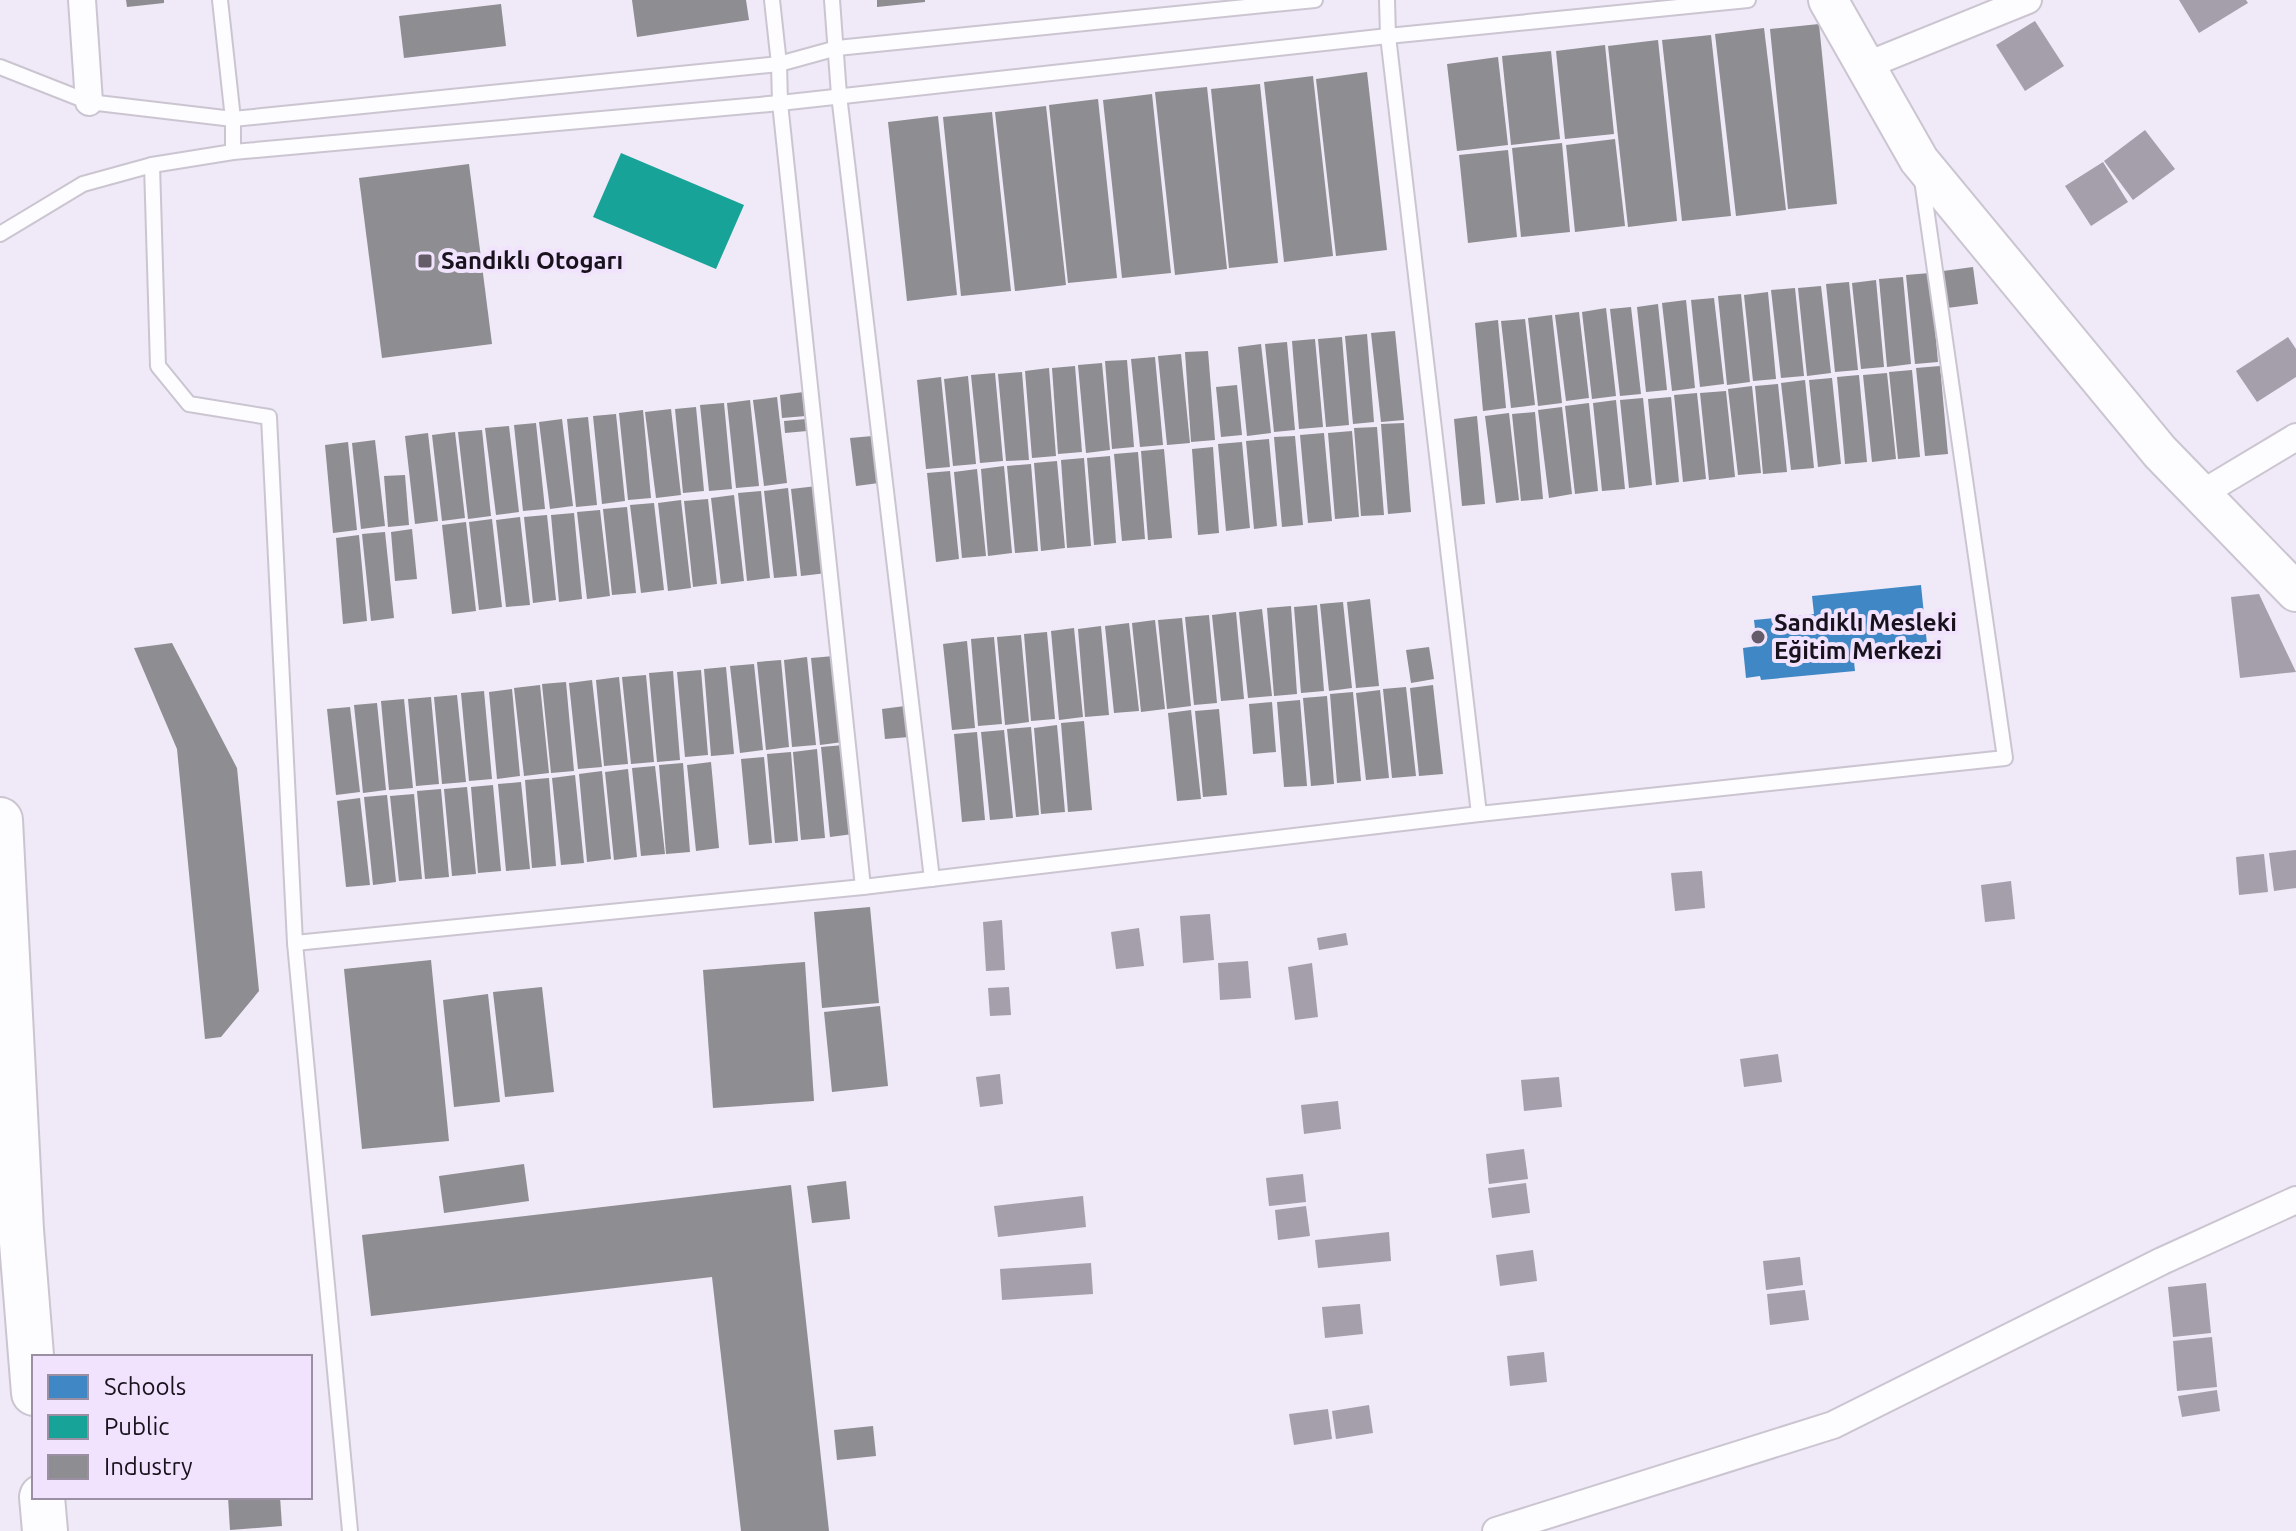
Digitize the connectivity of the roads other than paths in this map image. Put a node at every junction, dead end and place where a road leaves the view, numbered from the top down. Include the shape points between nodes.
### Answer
1 (82, 0) edge
2 (220, 0) edge
3 (772, 0) edge
4 (832, 0) edge
5 (1315, 0) edge
6 (1387, 0) edge
7 (1748, 0) edge
8 (1828, 0) edge
9 (2028, 0) edge
10 (1388, 36) junction
11 (837, 48) junction
12 (779, 64) junction
13 (1865, 66) junction
14 (0, 67) edge
15 (839, 95) junction
16 (89, 102) junction
17 (780, 103) junction
18 (233, 119) junction
19 (233, 152) junction
20 (1919, 160) junction
21 (152, 165) junction
22 (0, 234) edge
23 (2296, 437) edge
24 (2201, 494) junction
25 (2296, 592) edge
26 (1479, 814) junction
27 (0, 820) edge
28 (932, 879) junction
29 (863, 887) junction
30 (295, 943) junction
31 (2296, 1200) edge
32 (32, 1368) edge
33 (42, 1499) edge
34 (45, 1531) edge
35 (350, 1531) edge
36 (1496, 1531) edge

1 - 16 street
2 - 18 lane
3 - 12 lane
4 - 11 lane
5 - 11 lane
6 - 10 lane
7 - 10 lane
8 - 13 street
9 - 13 street
10 - 15 lane
10 - 26 lane
11 - 12 lane
11 - 15 lane
12 - 17 lane
12 - 18 lane
13 - 20 street
14 - 16 lane
15 - 17 lane
15 - 28 lane
16 - 18 lane
17 - 19 lane
17 - 29 lane
18 - 19 lane
19 - 21 lane
20 - 24 street via 2160,452
20 - 26 lane via 2005,758
21 - 22 lane via 83,184
21 - 30 lane via 158,366 189,404 269,417
23 - 24 street
24 - 25 street
26 - 28 lane
27 - 32 highway
28 - 29 lane
29 - 30 lane
30 - 35 lane
31 - 36 street via 1833,1425
33 - 34 highway

